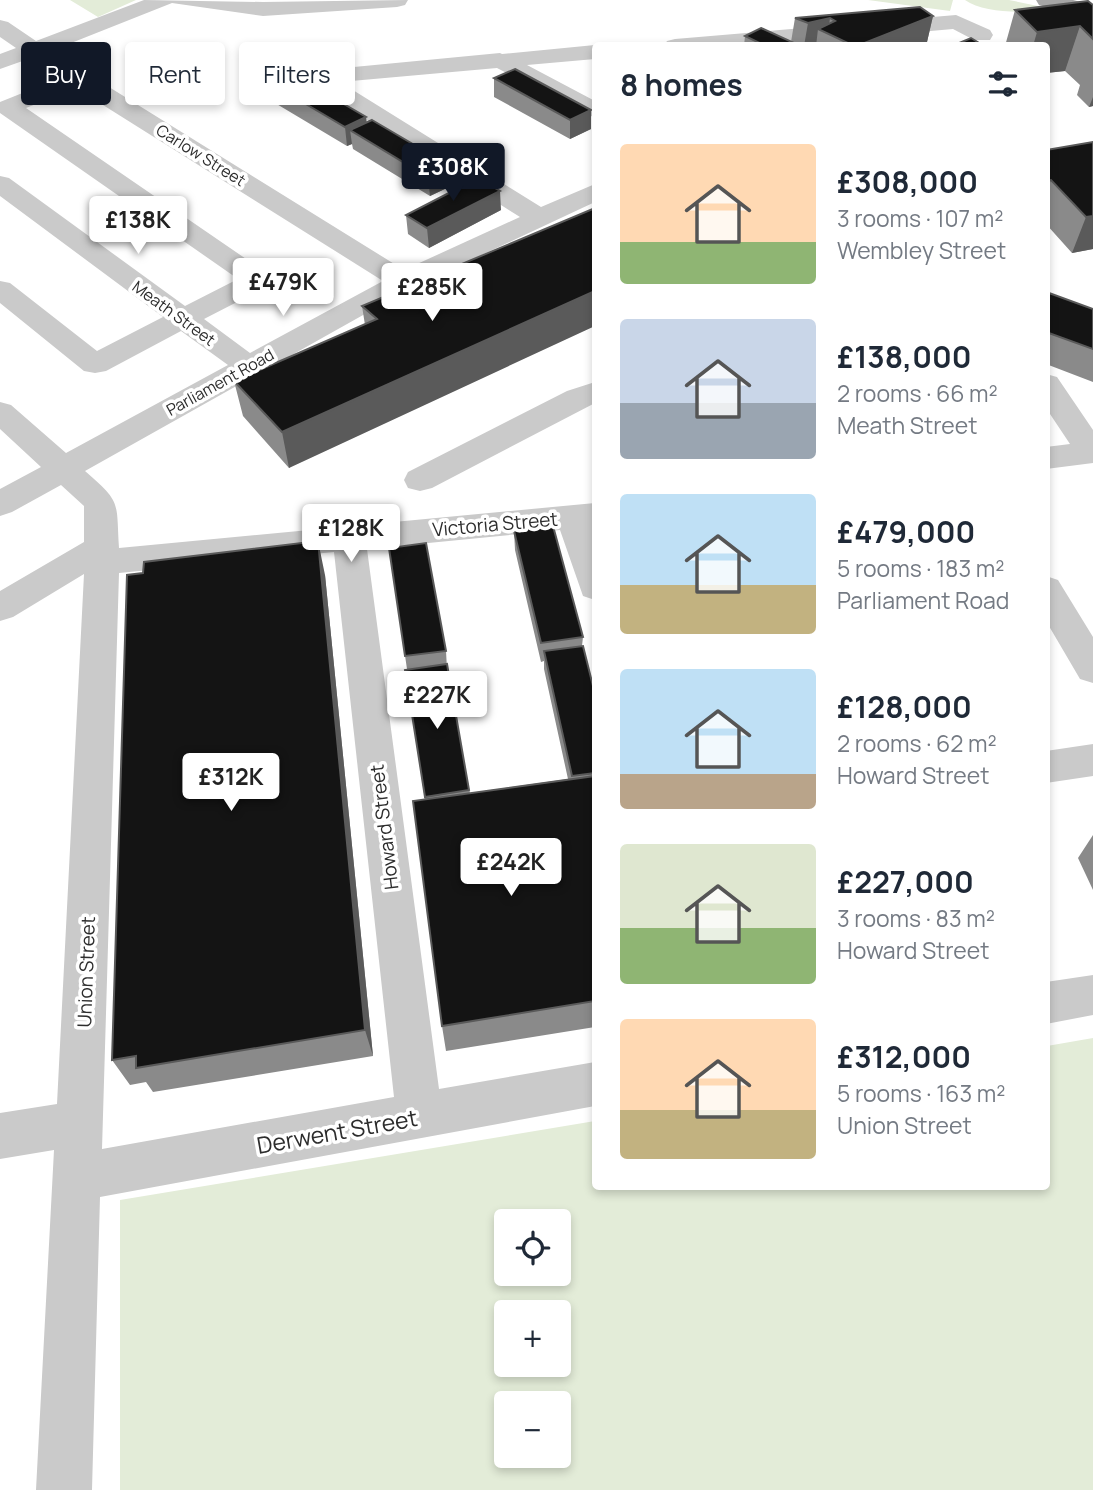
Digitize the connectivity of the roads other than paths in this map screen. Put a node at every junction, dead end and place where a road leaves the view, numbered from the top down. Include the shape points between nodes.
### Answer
1 (164, 0) edge
2 (181, 0) edge
3 (397, 0) edge
4 (1046, 0) edge
5 (1093, 12) edge
6 (0, 27) edge
7 (982, 34) junction
8 (1007, 34) dead end
9 (22, 42) edge
10 (52, 42) edge
11 (722, 42) edge
12 (961, 42) edge
13 (592, 52) edge
14 (21, 54) edge
15 (500, 60) junction
16 (0, 62) edge
17 (111, 100) edge
18 (21, 102) edge
19 (592, 109) edge
20 (0, 184) edge
21 (592, 193) edge
22 (538, 217) junction
23 (403, 281) junction
24 (0, 289) edge
25 (183, 319) junction
26 (248, 366) junction
27 (1050, 390) edge
28 (592, 393) edge
29 (0, 412) edge
30 (1093, 452) edge
31 (1050, 457) edge
32 (64, 469) junction
33 (420, 480) dead end
34 (0, 504) edge
35 (584, 516) edge
36 (349, 537) junction
37 (102, 555) junction
38 (592, 568) edge
39 (1050, 596) edge
40 (0, 608) edge
41 (1093, 669) edge
42 (1093, 760) edge
43 (1050, 766) edge
44 (1093, 995) edge
45 (1050, 1002) edge
46 (592, 1085) edge
47 (419, 1116) junction
48 (80, 1123) junction
49 (0, 1136) edge
50 (78, 1177) junction
51 (64, 1490) edge

1 - 10 street
2 - 3 street via 263,9
4 - 5 main road
6 - 9 street, Carlow Street
7 - 8 street
7 - 11 street via 956,22
7 - 12 street
13 - 15 street
14 - 16 street
15 - 19 street
15 - 22 street via 324,80
17 - 23 street, Carlow Street
18 - 25 street via 8,107 258,279
20 - 25 street, Meath Street
21 - 22 street, Parliament Road
22 - 23 street, Parliament Road
23 - 26 street, Parliament Road
24 - 25 street via 94,364
25 - 26 street, Meath Street
26 - 32 street, Parliament Road
27 - 30 street
28 - 33 street
29 - 32 street, Union Street
30 - 31 street
32 - 34 street, Parliament Road
32 - 37 street, Union Street via 100,502
35 - 36 street, Victoria Street
35 - 38 street
36 - 37 street, Victoria Street
36 - 47 street, Howard Street
37 - 40 street
37 - 48 street, Union Street
39 - 41 street
42 - 43 street
44 - 45 street
46 - 47 street, Derwent Street
47 - 50 street, Derwent Street
48 - 49 street
48 - 50 street, Union Street
50 - 51 street, Union Street

